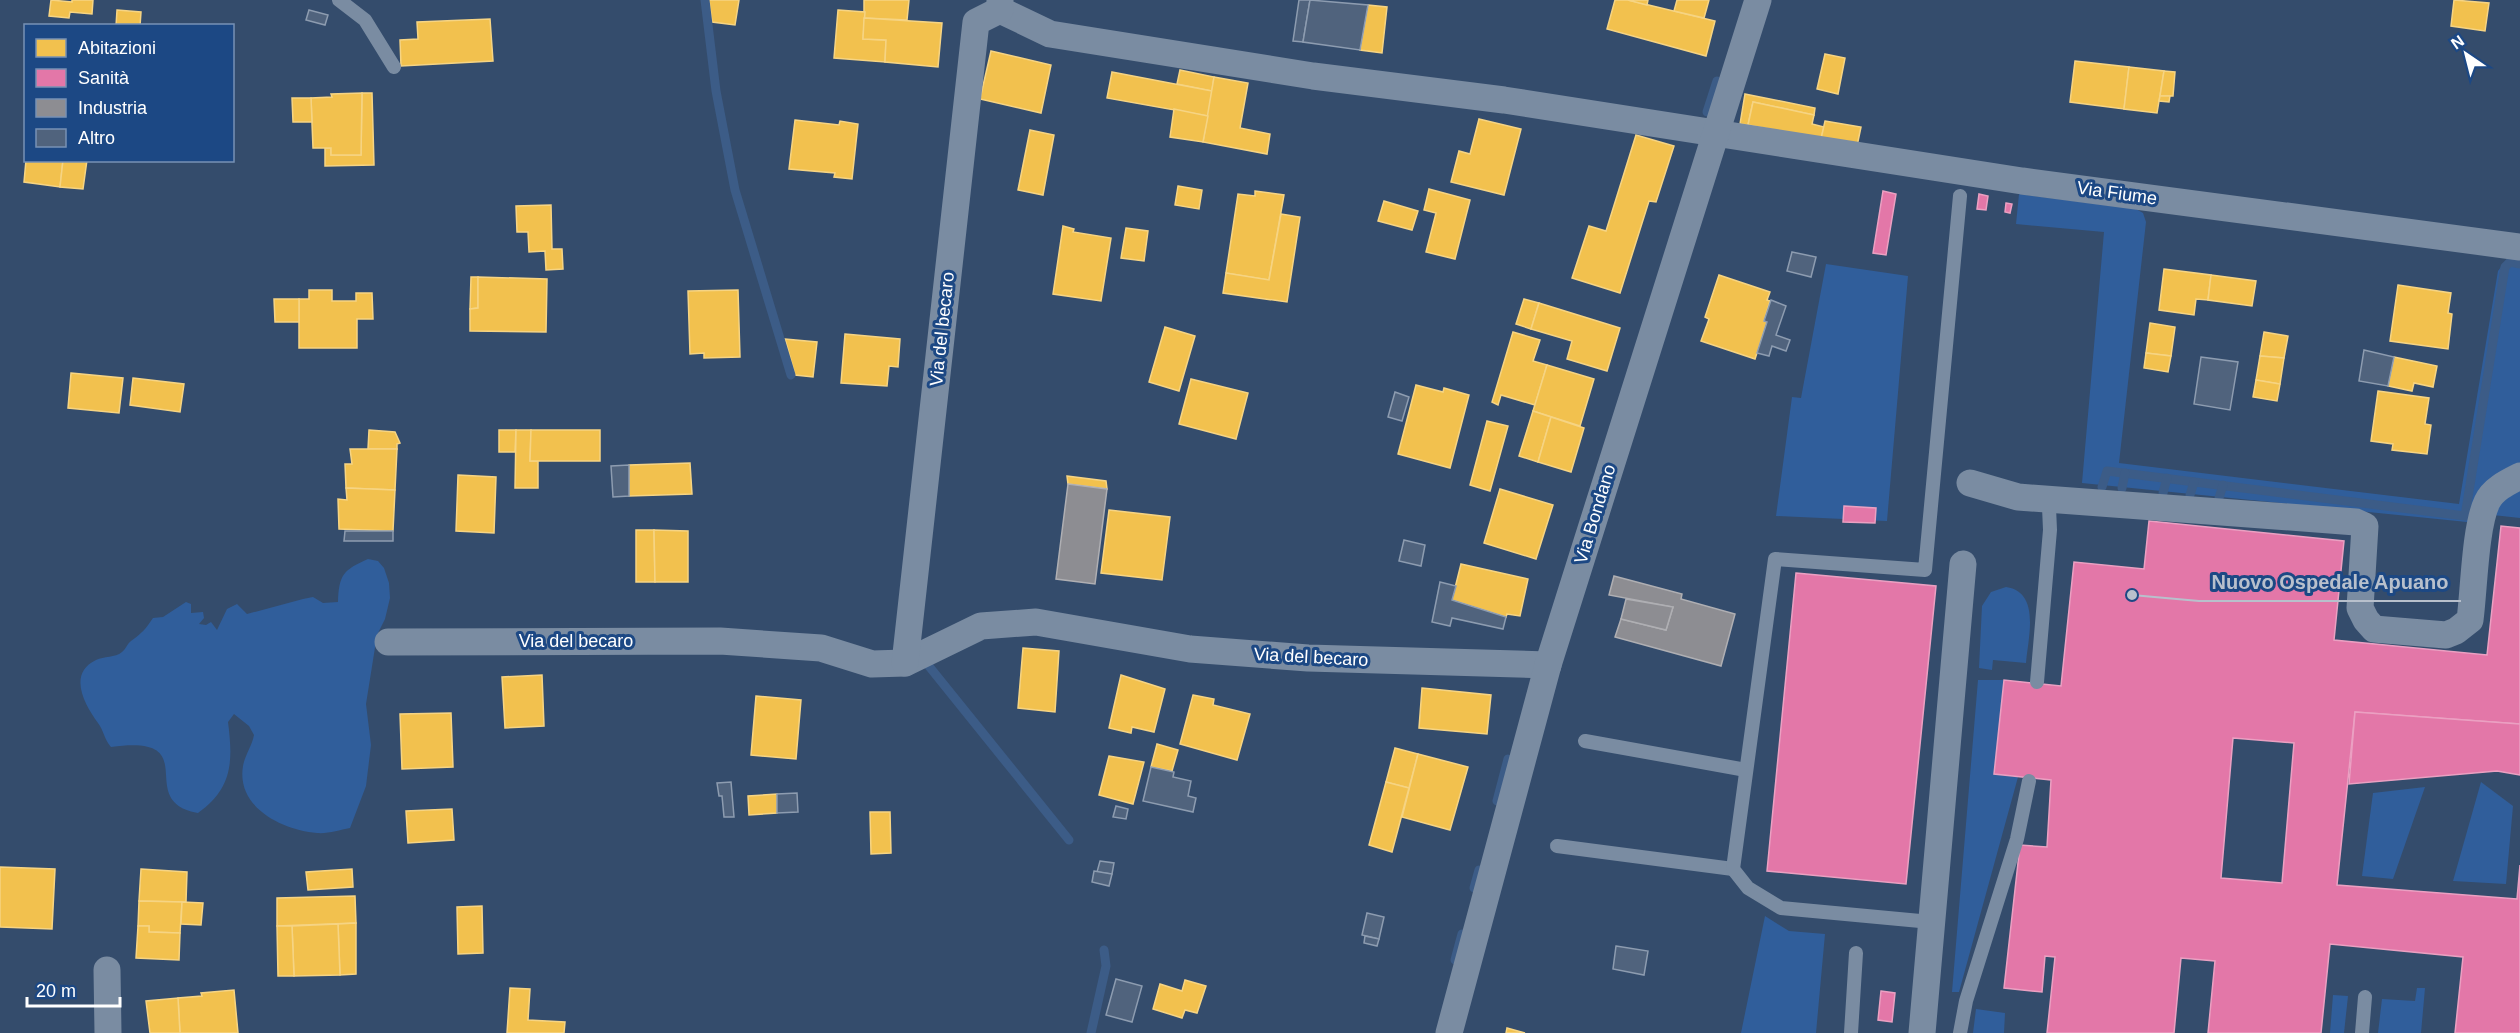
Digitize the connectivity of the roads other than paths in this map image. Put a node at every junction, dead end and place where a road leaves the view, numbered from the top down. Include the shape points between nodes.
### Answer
1 (339, 0) edge
2 (1758, 0) edge
3 (1000, 5) edge
4 (394, 67) dead end
5 (1714, 133) junction
6 (1960, 196) dead end
7 (2520, 248) edge
8 (2520, 476) edge
9 (1970, 483) dead end
10 (2031, 497) junction
11 (1963, 564) dead end
12 (387, 642) dead end
13 (905, 663) junction
14 (1548, 665) junction
15 (2037, 682) dead end
16 (1586, 741) dead end
17 (1746, 770) junction
18 (2029, 781) dead end
19 (1557, 846) dead end
20 (1733, 869) junction
21 (1931, 922) junction
22 (1856, 953) dead end
23 (107, 970) dead end
24 (2365, 997) dead end
25 (108, 1033) edge
26 (1449, 1033) edge
27 (1851, 1033) edge
28 (1922, 1033) edge
29 (1960, 1033) edge
30 (2362, 1033) edge

1 - 4 lane via 365,20
2 - 5 street, Via Bondano
3 - 5 street, Via Fiume via 1050,34
3 - 13 street, Via del becaro via 976,22
5 - 7 street, Via Fiume via 2022,181
5 - 14 street, Via Bondano
6 - 17 lane via 1925,570 1775,559
8 - 10 street via 2504,484 2487,501 2470,620 2446,635 2374,629 2366,620 2360,608 2365,526 2356,522
9 - 10 street
10 - 15 lane via 2049,507 2050,530
11 - 21 street
12 - 13 street, Via del becaro via 720,641 821,648 872,664
13 - 14 street, Via del becaro via 981,627 1036,622 1190,649 1308,658
14 - 26 street, Via Bondano
16 - 17 lane
17 - 20 lane
18 - 29 lane via 2017,839 1966,1001
19 - 20 lane
20 - 21 lane via 1748,888 1781,908
21 - 28 street
22 - 27 lane
23 - 25 street
24 - 30 lane

